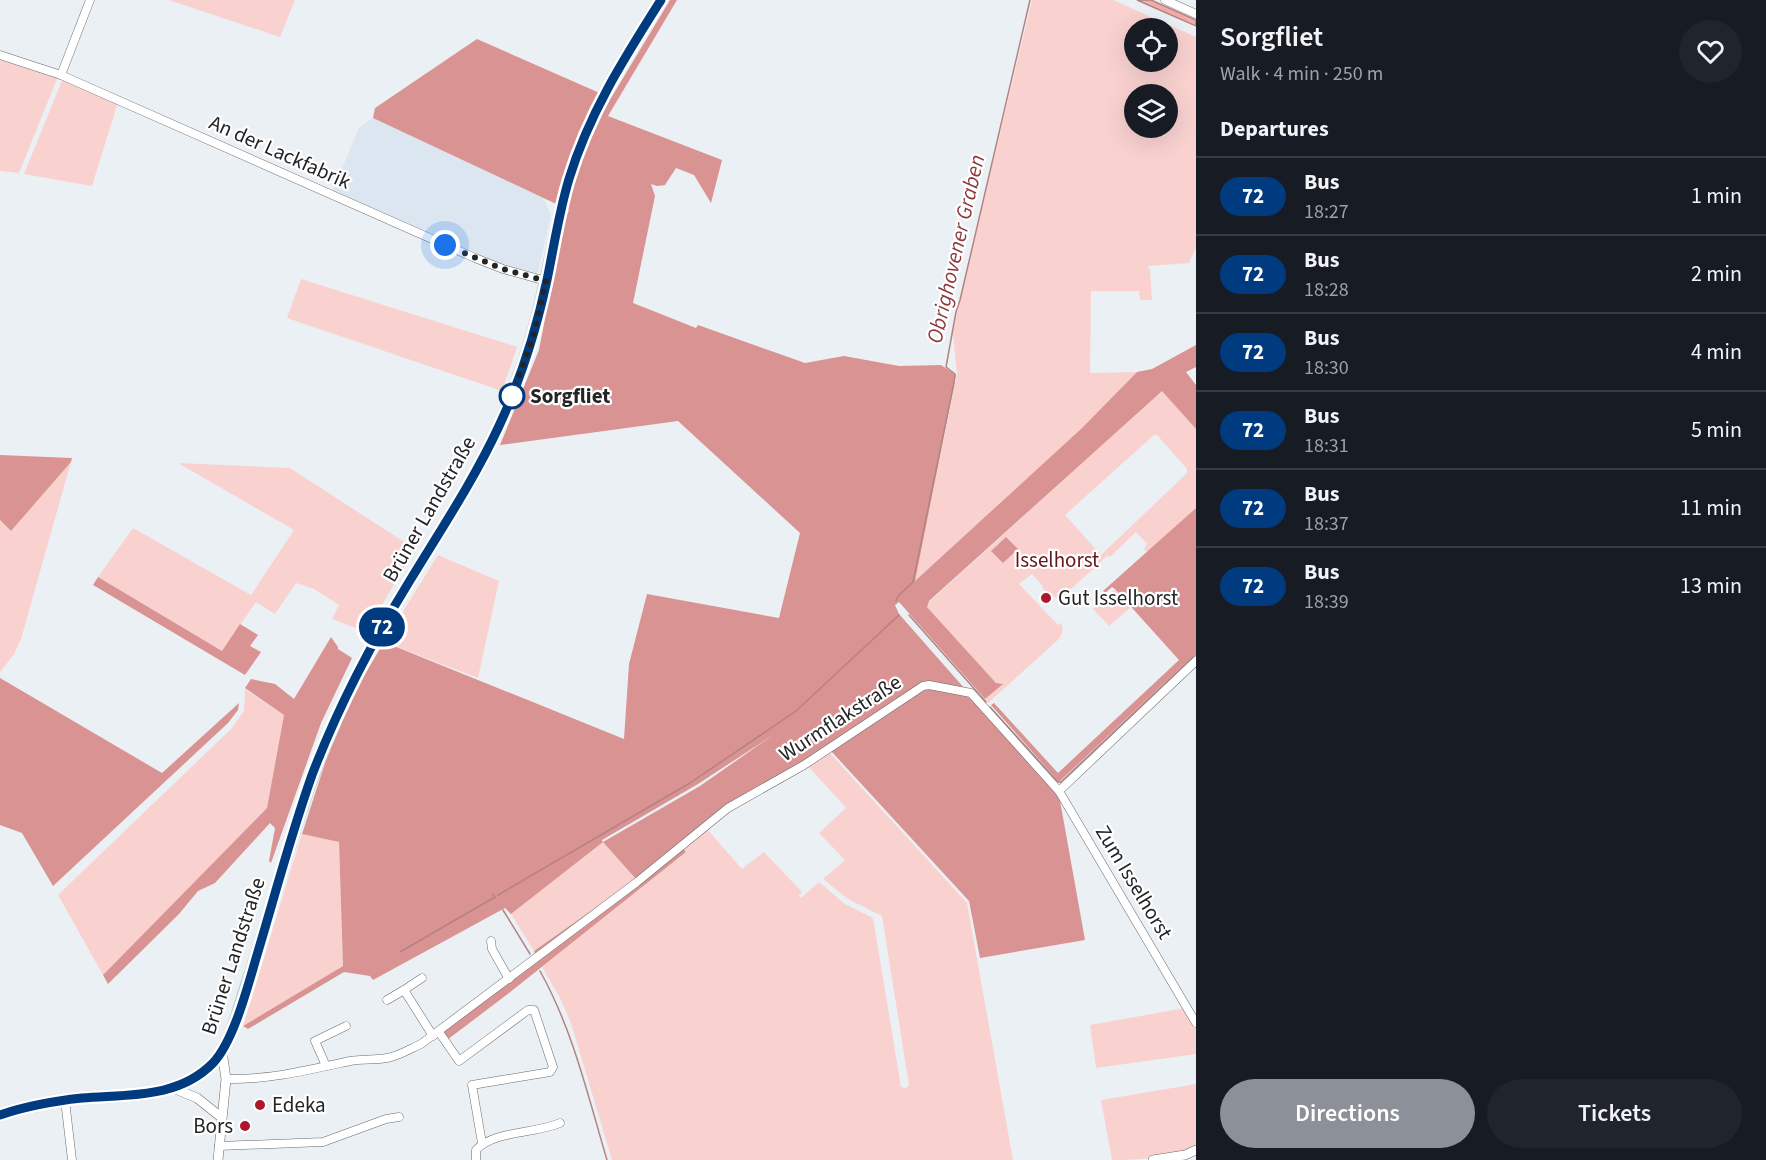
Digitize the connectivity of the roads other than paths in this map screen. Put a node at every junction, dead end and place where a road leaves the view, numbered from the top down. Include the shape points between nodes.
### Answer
1 (90, 0) edge
2 (661, 0) edge
3 (1165, 0) edge
4 (1196, 14) edge
5 (0, 56) edge
6 (61, 75) junction
7 (546, 281) junction
8 (1196, 661) edge
9 (1059, 791) junction
10 (491, 941) dead end
11 (422, 978) dead end
12 (510, 979) junction
13 (404, 990) junction
14 (387, 1000) dead end
15 (1196, 1023) edge
16 (346, 1026) dead end
17 (436, 1034) junction
18 (222, 1050) junction
19 (213, 1063) junction
20 (326, 1066) junction
21 (226, 1079) junction
22 (173, 1089) junction
23 (65, 1100) junction
24 (0, 1115) edge
25 (220, 1117) junction
26 (399, 1117) dead end
27 (560, 1123) dead end
28 (482, 1143) junction
29 (219, 1146) junction
30 (1196, 1150) edge
31 (72, 1160) edge
32 (218, 1160) edge
33 (476, 1160) edge
34 (1153, 1160) edge

1 - 6 street
2 - 7 main road, Brüner Landstraße via 616,71 585,134 568,181
3 - 4 street
5 - 6 street, An der Lackfabrik
6 - 7 street, An der Lackfabrik via 475,258
7 - 18 main road, Brüner Landstraße via 526,360 498,429 367,653 330,731 300,810 252,973
8 - 9 street
9 - 12 street, Wurmflakstraße via 970,693 923,686 804,765 728,808
9 - 15 street, Zum Isselhorst
10 - 12 street
11 - 13 street
12 - 17 street, Wurmflakstraße
13 - 14 street
13 - 17 street
16 - 20 street via 315,1041
17 - 20 street, Wurmflakstraße via 395,1056
17 - 28 street via 459,1061 528,1010 534,1010 554,1067 549,1072 472,1085
18 - 19 main road, Brüner Landstraße
18 - 21 street
19 - 21 street
19 - 22 main road, Brüner Landstraße
20 - 21 street, Wurmflakstraße via 288,1075
21 - 25 street
22 - 23 main road, Brüner Landstraße
22 - 25 street via 197,1098
23 - 24 main road, Brüner Landstraße
23 - 31 street
25 - 29 street
26 - 29 street via 323,1142
27 - 28 street
28 - 33 street via 476,1150
29 - 32 street
30 - 34 street

